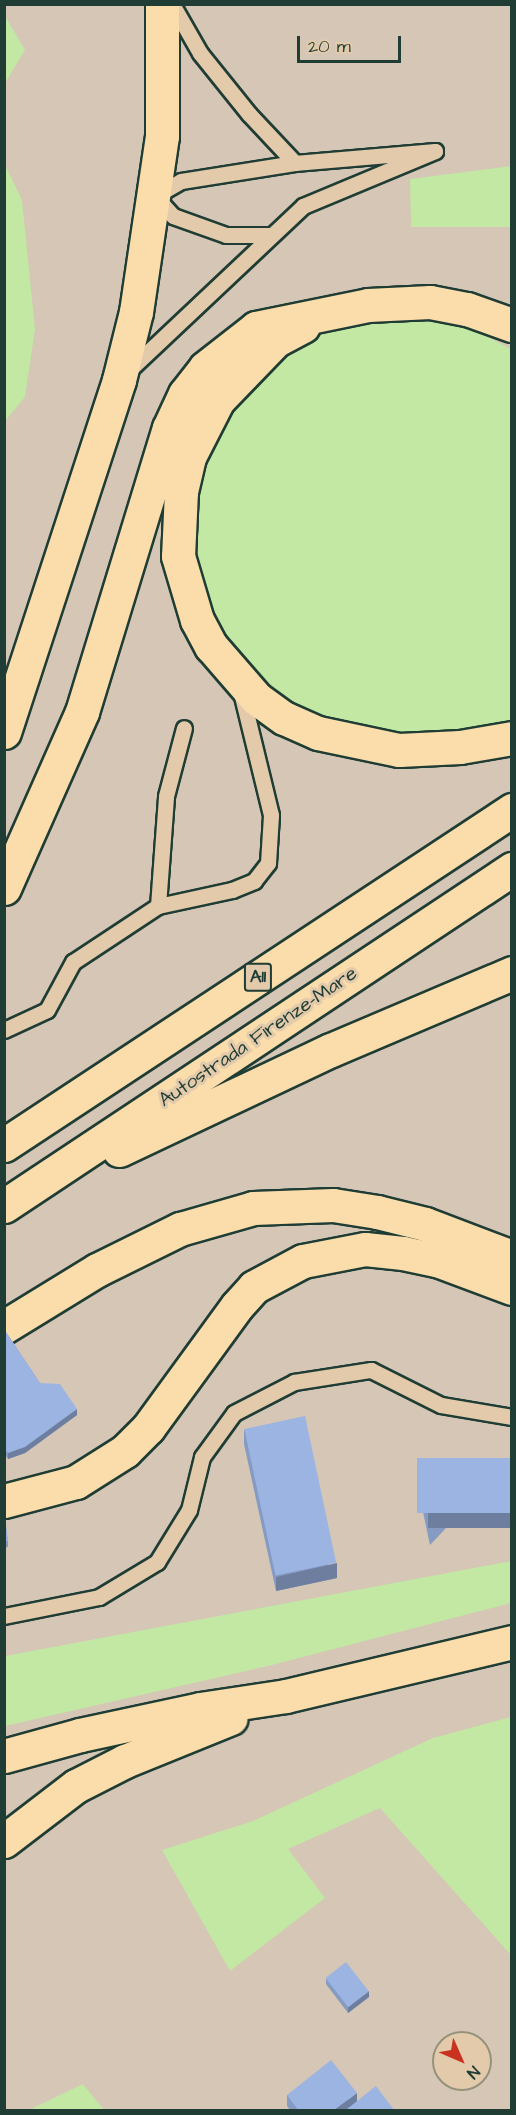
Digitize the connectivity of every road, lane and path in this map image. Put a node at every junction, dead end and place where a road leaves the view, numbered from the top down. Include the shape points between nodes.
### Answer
1 (162, 4) edge
2 (172, 4) edge
3 (295, 163) junction
4 (155, 196) junction
5 (269, 235) junction
6 (331, 311) junction
7 (505, 324) edge
8 (120, 380) junction
9 (238, 680) junction
10 (184, 728) dead end
11 (4, 732) edge
12 (512, 738) edge
13 (512, 810) edge
14 (512, 869) edge
15 (4, 888) edge
16 (158, 906) junction
17 (512, 973) edge
18 (4, 1030) edge
19 (4, 1145) edge
20 (11, 1201) edge
21 (512, 1257) edge
22 (512, 1288) edge
23 (4, 1327) edge
24 (512, 1418) edge
25 (4, 1501) edge
26 (4, 1616) edge
27 (512, 1642) edge
28 (286, 1696) junction
29 (4, 1756) edge
30 (4, 1841) edge

1 - 4 main road via 162,136
2 - 3 lane via 200,52 249,114
3 - 4 lane via 182,181
3 - 5 lane via 435,151 303,206
4 - 5 lane via 173,216 226,235
4 - 8 main road via 136,312
5 - 8 lane
6 - 7 main road via 430,302
6 - 9 main road via 275,341 244,371 218,400 189,457 177,524 184,588 212,646
6 - 15 main road via 256,328 205,368 185,394 156,463 82,712
8 - 11 main road
9 - 12 main road via 284,718 351,743 399,750 460,747
9 - 16 lane via 271,815 268,863 254,881 232,890
10 - 16 lane via 166,796
13 - 19 main road, A11
14 - 20 main road, Autostrada Firenze-Mare
16 - 18 lane via 74,962 47,1010
17 - 20 main road via 331,1050
21 - 23 main road via 425,1224 376,1212 333,1205 253,1208 180,1229 97,1270
22 - 25 main road via 437,1260 403,1253 365,1249 303,1261 254,1287 148,1428 125,1452 76,1482
24 - 26 lane via 441,1406 371,1370 294,1382 234,1413 202,1457 189,1510 157,1562 99,1597
27 - 28 main road
28 - 29 main road via 146,1720
28 - 30 main road via 85,1781

